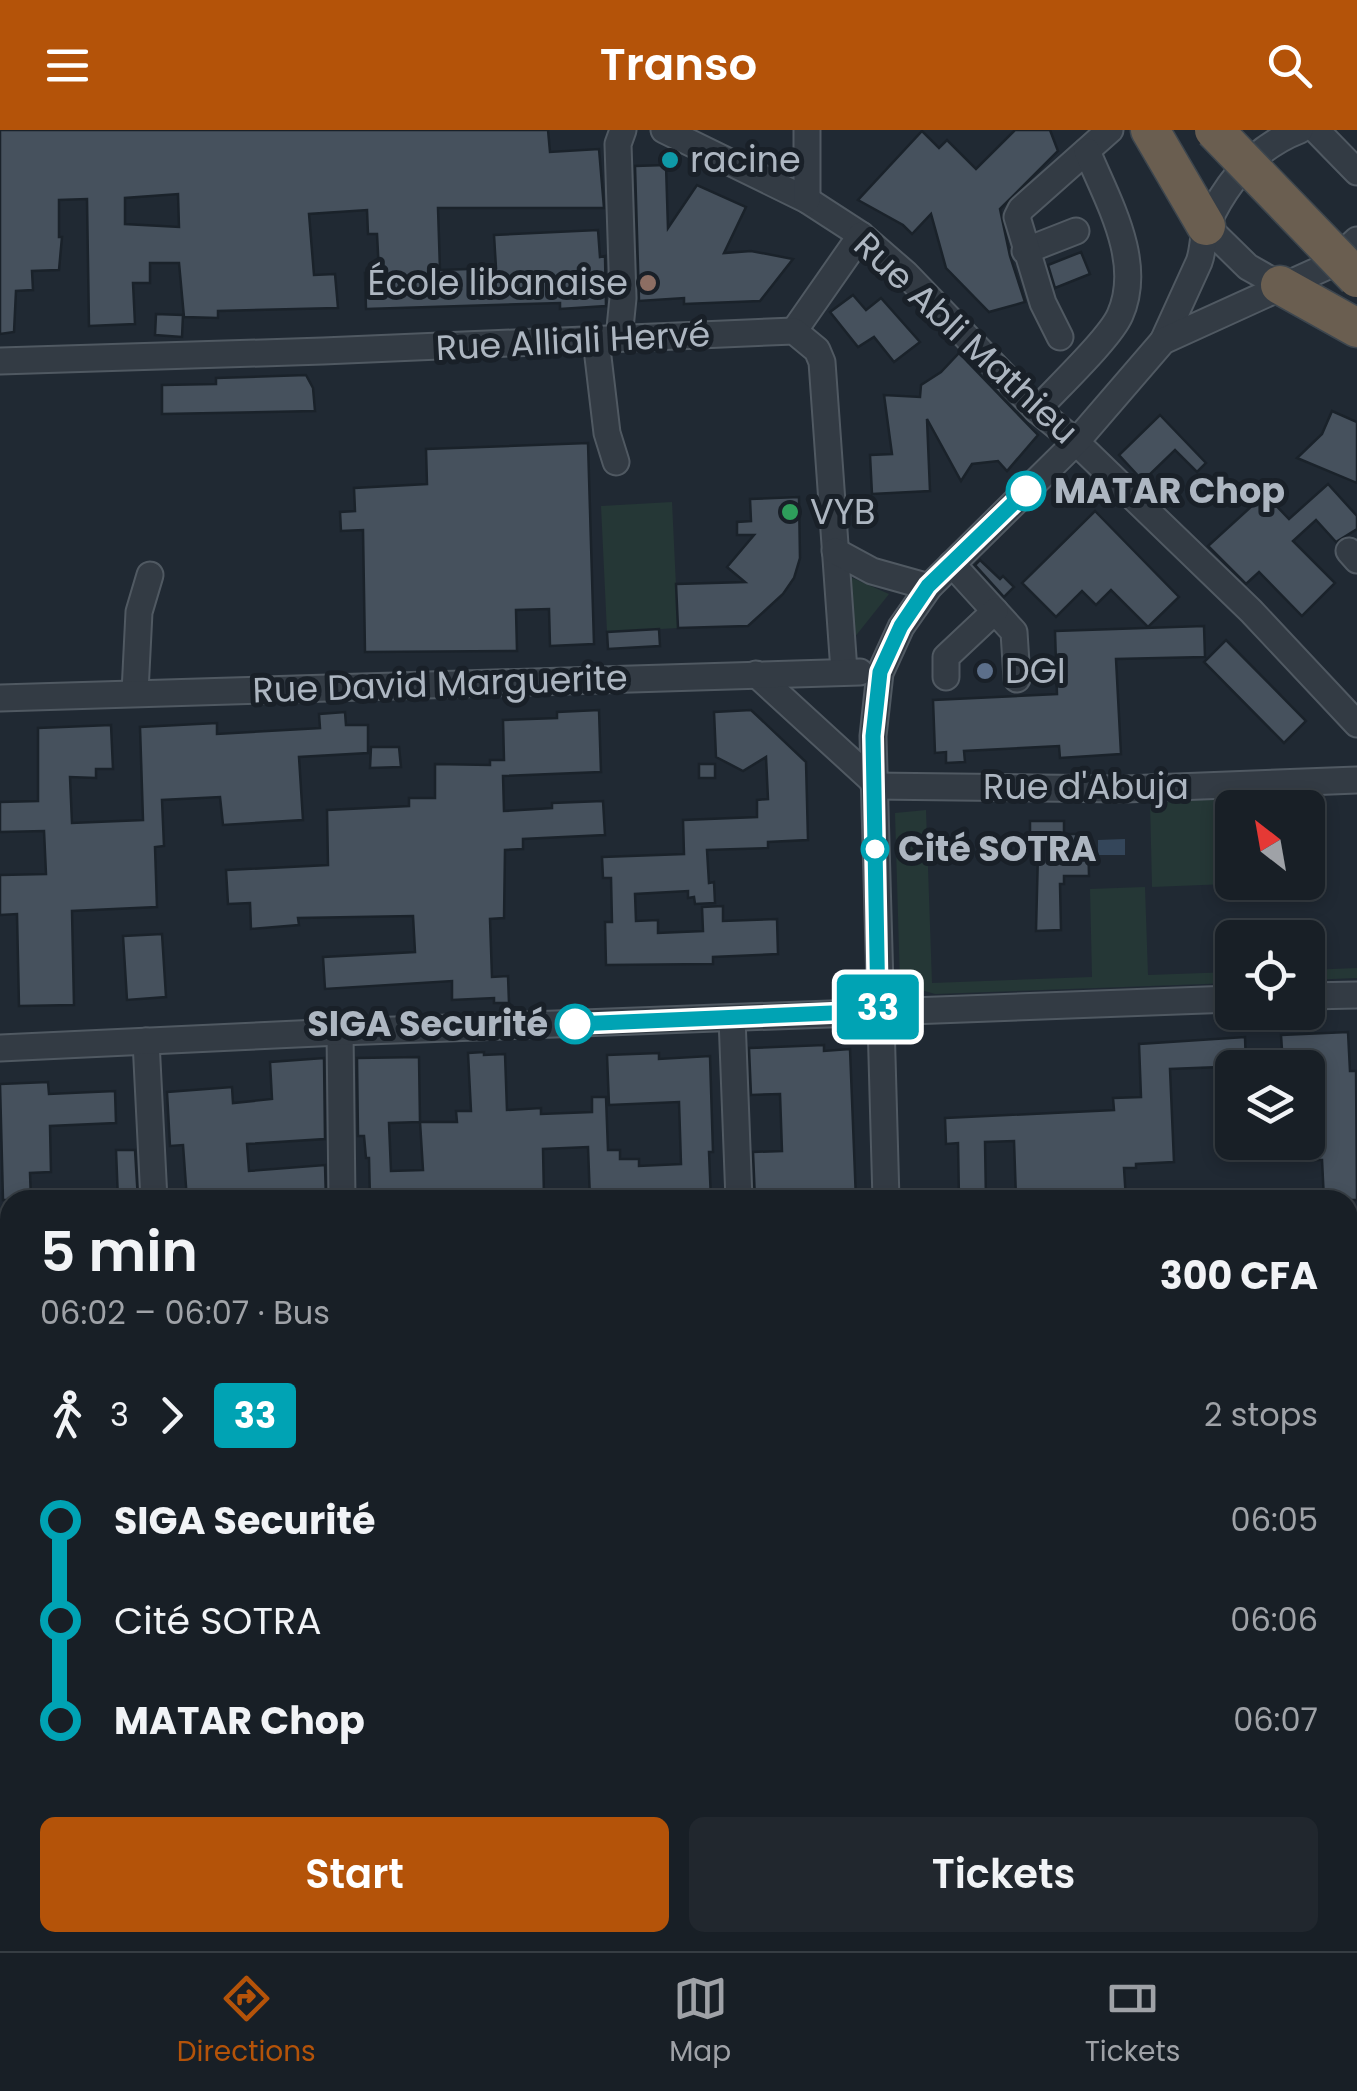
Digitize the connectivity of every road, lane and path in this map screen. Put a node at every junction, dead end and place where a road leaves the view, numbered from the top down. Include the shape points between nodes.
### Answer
1 (623, 130) edge
2 (664, 130) edge
3 (806, 130) edge
4 (1110, 130) edge
5 (1150, 130) edge
6 (1214, 130) edge
7 (1249, 130) edge
8 (1300, 130) edge
9 (1316, 130) edge
10 (1087, 150) junction
11 (1357, 172) edge
12 (808, 200) junction
13 (1206, 226) junction
14 (1076, 231) dead end
15 (861, 235) junction
16 (1357, 240) edge
17 (1025, 251) junction
18 (1357, 278) edge
19 (1280, 285) junction
20 (1357, 328) edge
21 (794, 331) junction
22 (1060, 337) dead end
23 (608, 339) junction
24 (1163, 341) junction
25 (0, 361) edge
26 (1037, 410) junction
27 (1076, 442) junction
28 (616, 462) dead end
29 (834, 551) junction
30 (952, 564) junction
31 (150, 575) dead end
32 (928, 586) junction
33 (995, 611) junction
34 (844, 671) junction
35 (880, 672) junction
36 (756, 674) junction
37 (946, 677) dead end
38 (1017, 680) dead end
39 (134, 692) junction
40 (0, 698) edge
41 (1357, 724) edge
42 (1357, 780) edge
43 (874, 784) junction
44 (1357, 995) edge
45 (1325, 996) edge
46 (1215, 1000) edge
47 (878, 1011) junction
48 (732, 1018) junction
49 (340, 1032) junction
50 (146, 1042) junction
51 (0, 1048) edge
52 (153, 1190) edge
53 (342, 1190) edge
54 (740, 1190) edge
55 (886, 1190) edge

1 - 23 street via 623,298
2 - 12 street, Rue Abli Mathieu
3 - 12 street
4 - 10 street
5 - 13 highway
6 - 18 highway, bridge
7 - 16 highway
8 - 13 street via 1254,156
9 - 11 street
10 - 17 street via 1021,210
10 - 26 street via 1123,244 1128,284 1119,318
12 - 15 street, Rue Abli Mathieu
13 - 19 street via 1248,267
13 - 24 street via 1201,256
14 - 17 street
15 - 21 street
15 - 26 street, Rue Abli Mathieu
16 - 19 street via 1330,265
17 - 22 street
19 - 20 highway
19 - 24 street
21 - 23 street, Rue Alliali Hervé
21 - 29 street via 822,362
23 - 25 street, Rue Alliali Hervé
23 - 28 street via 607,433
24 - 27 street
26 - 27 street, Rue Abli Mathieu
27 - 30 street
27 - 41 street, Rue Abli Mathieu
29 - 32 street via 872,571
29 - 34 street
30 - 32 street
30 - 33 street
31 - 39 street via 139,612
32 - 35 street
33 - 37 street via 946,658
33 - 38 street via 1014,632
34 - 35 street, Rue David Marguerite
34 - 36 street, Rue David Marguerite
35 - 43 street
36 - 39 street, Rue David Marguerite
36 - 43 street
39 - 40 street, Rue David Marguerite
42 - 43 street, Rue d'Abuja via 1125,789
43 - 47 street
44 - 45 street
46 - 47 street
47 - 48 street
47 - 55 street
48 - 49 street
48 - 54 street
49 - 50 street
49 - 53 street
50 - 51 street
50 - 52 street

